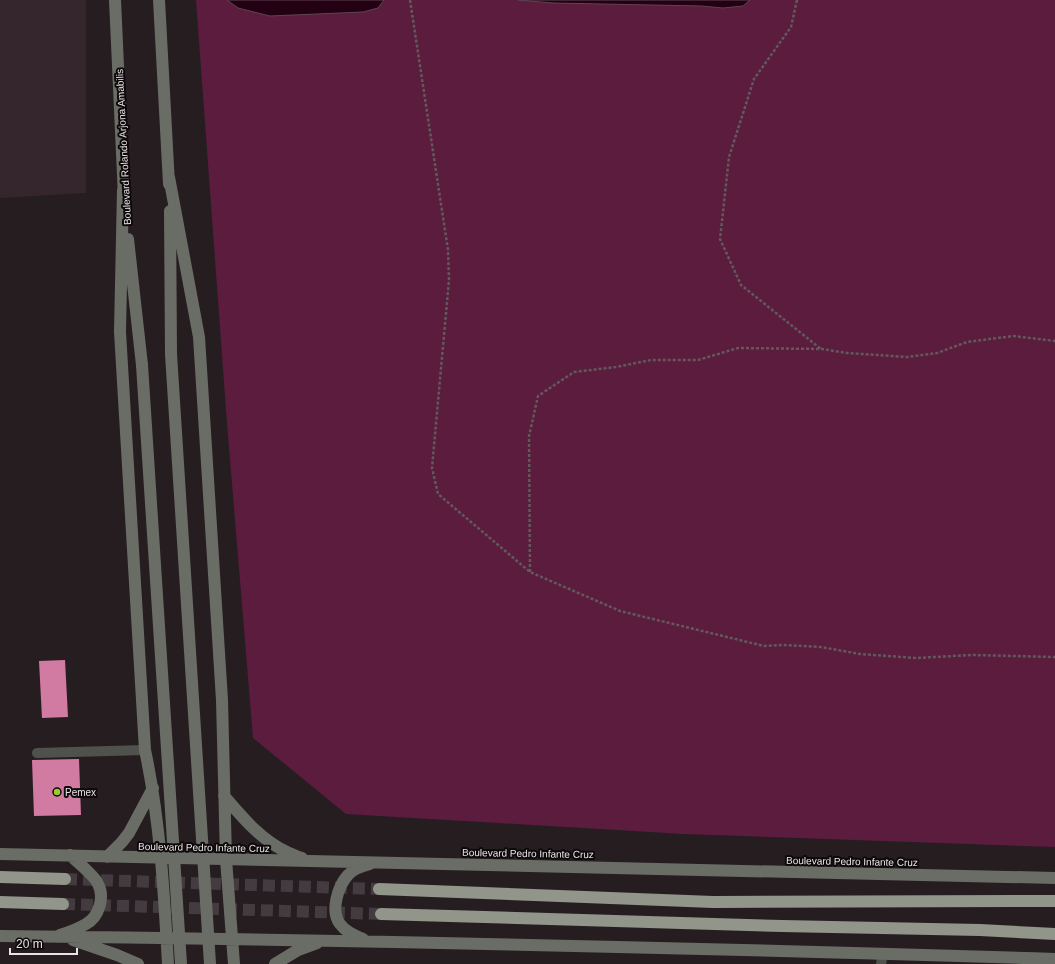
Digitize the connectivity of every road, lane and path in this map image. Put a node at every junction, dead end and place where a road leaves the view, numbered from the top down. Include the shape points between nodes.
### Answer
1 (115, 0) edge
2 (159, 0) edge
3 (410, 0) edge
4 (797, 0) edge
5 (169, 177) junction
6 (123, 190) junction
7 (1055, 341) edge
8 (822, 349) junction
9 (530, 572) junction
10 (1055, 657) edge
11 (145, 750) junction
12 (37, 754) dead end
13 (153, 788) junction
14 (224, 796) junction
15 (0, 854) edge
16 (70, 855) junction
17 (107, 857) junction
18 (161, 857) junction
19 (226, 859) junction
20 (327, 862) junction
21 (379, 862) junction
22 (0, 877) edge
23 (1055, 878) edge
24 (65, 879) tunnel mouth
25 (379, 889) tunnel mouth
26 (1055, 901) edge
27 (0, 902) edge
28 (63, 904) tunnel mouth
29 (381, 914) tunnel mouth
30 (1055, 934) edge
31 (0, 936) edge
32 (60, 937) junction
33 (167, 939) junction
34 (232, 939) junction
35 (321, 941) junction
36 (368, 941) junction
37 (882, 959) edge
38 (1055, 959) edge
39 (138, 964) edge
40 (168, 964) edge
41 (181, 964) edge
42 (210, 964) edge
43 (234, 964) edge
44 (275, 964) edge

1 - 6 street, Boulevard Rolando Arjona Amabilis
2 - 5 street
3 - 9 path via 448,250 449,280 432,468 438,494
4 - 8 path via 791,28 754,79 729,157 720,238 741,286
5 - 14 street via 199,337 222,700
5 - 42 street, bridge via 171,354
6 - 11 street via 120,332
6 - 41 street, Boulevard Rolando Arjona Amabilis, bridge via 142,365
7 - 8 path via 1013,336 967,342 937,353 907,357
8 - 9 path via 738,348 698,360 651,360 574,372 538,396 529,436
9 - 10 path via 620,611 764,646 822,647 860,654 916,658 972,655
11 - 12 lane
11 - 13 street
13 - 17 street via 129,833
13 - 18 street
14 - 19 street
14 - 20 street via 248,824 278,848 299,857
15 - 16 street, Boulevard Pedro Infante Cruz
16 - 17 street, Boulevard Pedro Infante Cruz
16 - 32 street via 98,882 102,893 101,903 87,924
17 - 18 street, Boulevard Pedro Infante Cruz
18 - 19 street, Boulevard Pedro Infante Cruz
18 - 33 street
19 - 20 street, Boulevard Pedro Infante Cruz
19 - 34 street
20 - 21 street, Boulevard Pedro Infante Cruz
21 - 23 street, Boulevard Pedro Infante Cruz
21 - 36 street via 348,874 339,890 335,906 339,923 343,928 348,933
22 - 24 highway
25 - 26 highway via 713,902
27 - 28 highway
29 - 30 highway
31 - 32 street
32 - 33 street
32 - 39 street
33 - 34 street
33 - 40 street
34 - 35 street
34 - 43 street
35 - 36 street
35 - 44 street via 298,950
36 - 37 street
37 - 38 street

